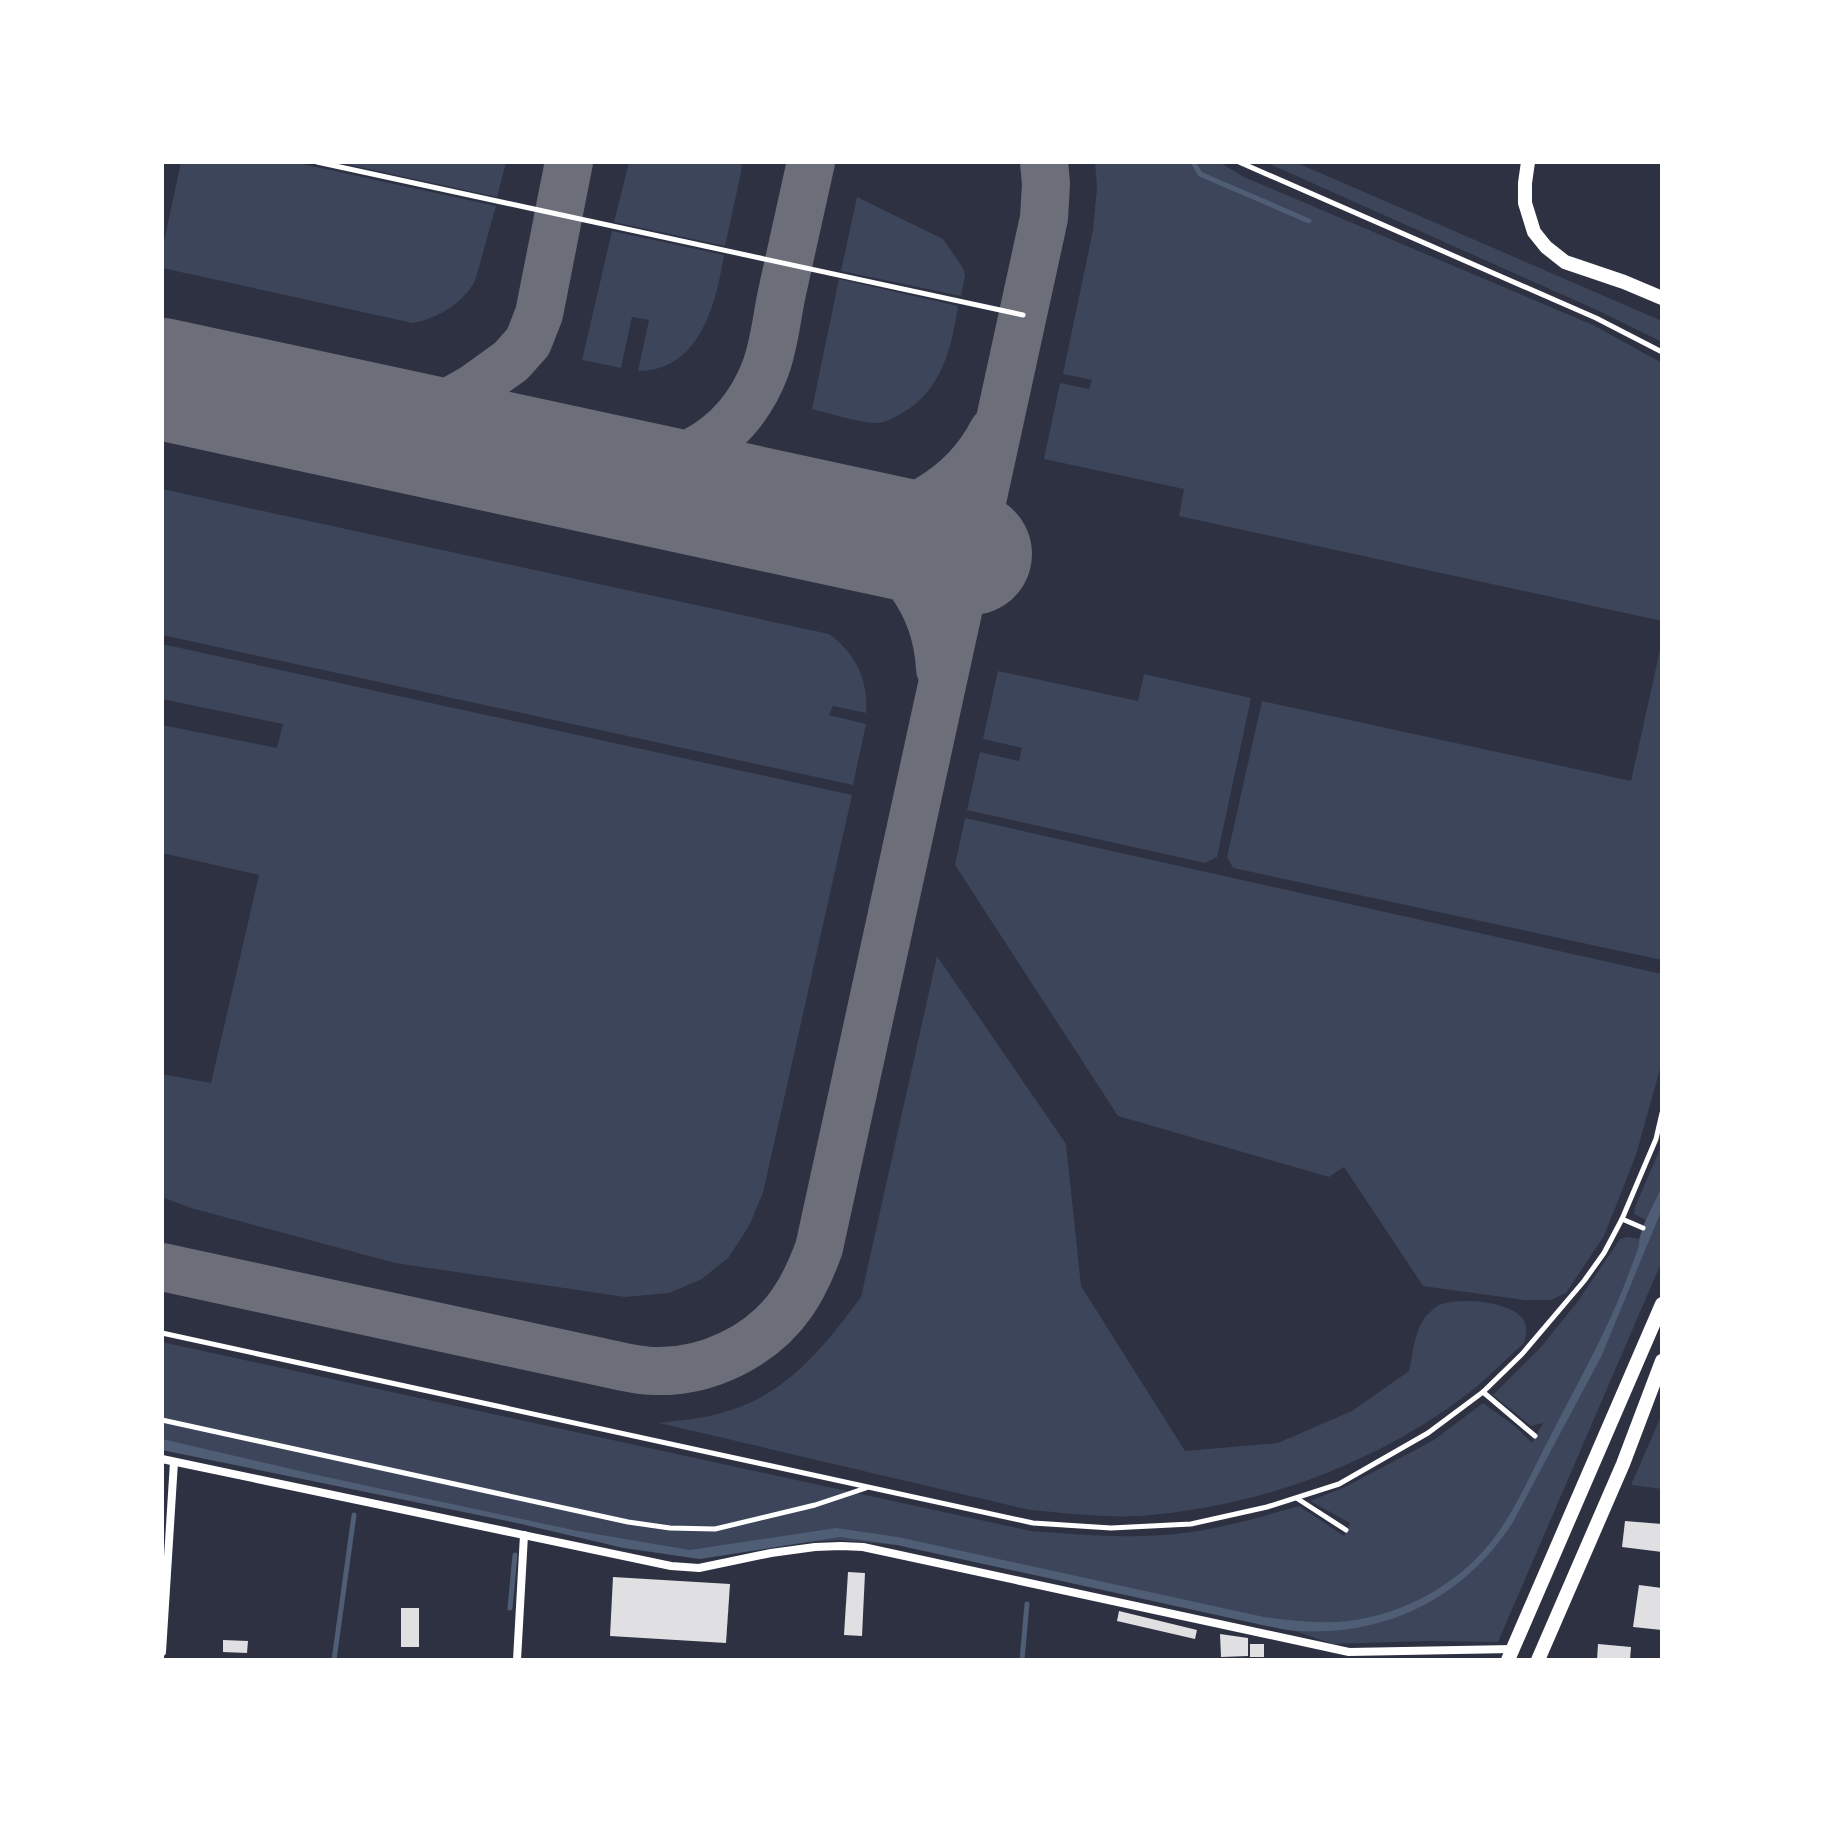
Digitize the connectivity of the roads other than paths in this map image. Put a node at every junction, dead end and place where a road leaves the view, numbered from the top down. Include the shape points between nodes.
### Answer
1 (317, 162) edge
2 (1239, 162) edge
3 (1528, 162) edge
4 (1662, 298) edge
5 (1023, 315) dead end
6 (1662, 352) edge
7 (1662, 1113) edge
8 (1622, 1219) junction
9 (1643, 1228) dead end
10 (1662, 1304) edge
11 (162, 1333) edge
12 (1662, 1361) edge
13 (1483, 1392) junction
14 (162, 1420) edge
15 (1535, 1436) dead end
16 (162, 1459) edge
17 (174, 1462) junction
18 (867, 1487) junction
19 (1297, 1498) junction
20 (1346, 1530) dead end
21 (524, 1535) junction
22 (162, 1652) edge
23 (1510, 1654) edge
24 (517, 1660) edge
25 (1538, 1660) edge

1 - 5 lane
2 - 6 lane
3 - 4 main road via 1525,203 1534,232 1546,247 1565,262
7 - 8 lane
8 - 9 lane
8 - 13 lane via 1584,1281
10 - 23 main road
11 - 18 lane
12 - 25 main road
13 - 15 lane
13 - 19 lane via 1428,1433 1339,1484
14 - 18 lane via 670,1528 715,1529
16 - 17 street
17 - 21 street
17 - 22 street
18 - 19 lane via 1033,1523 1111,1528 1191,1524
19 - 20 lane
21 - 23 street via 699,1568 771,1553 863,1547 1349,1652
21 - 24 street

